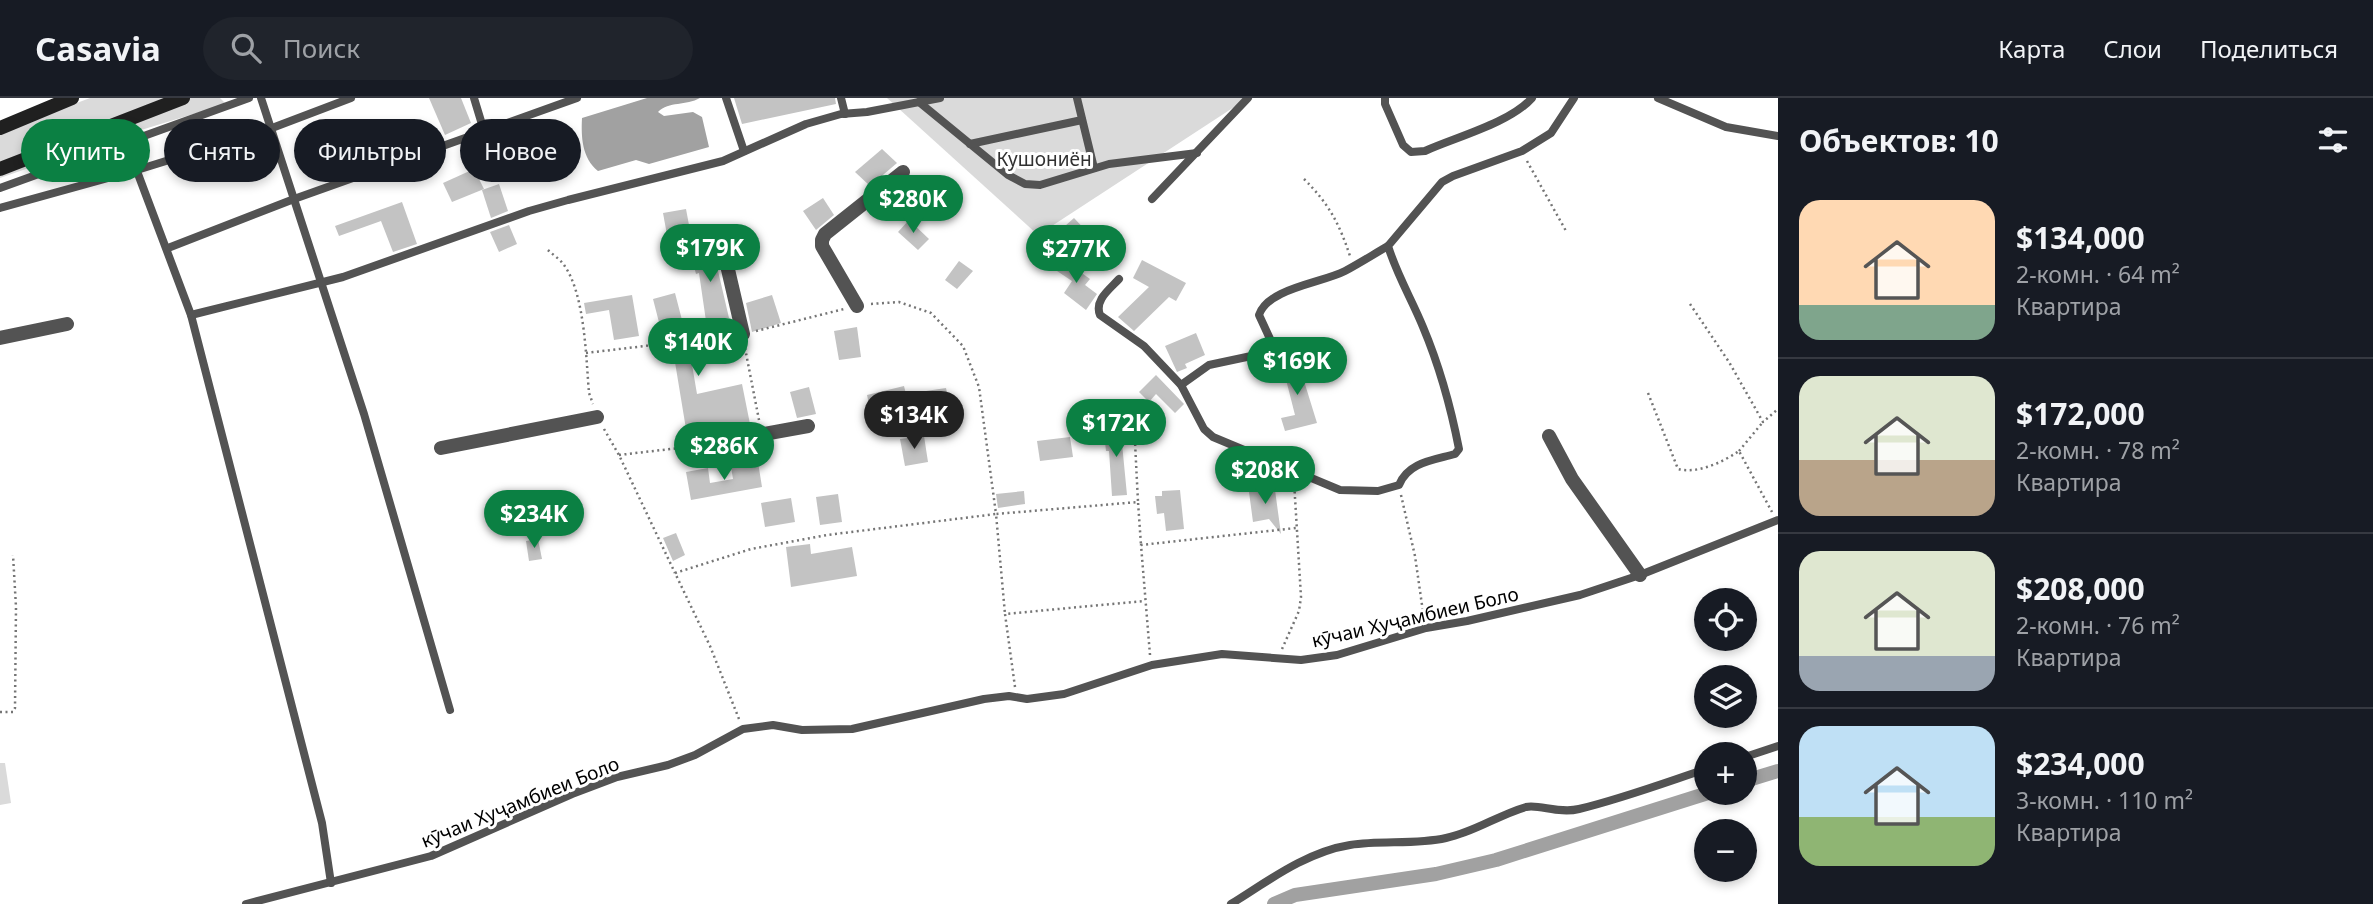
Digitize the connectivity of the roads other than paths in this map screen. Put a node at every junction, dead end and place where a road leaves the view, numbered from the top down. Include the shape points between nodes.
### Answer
1 (72, 98) edge
2 (183, 98) edge
3 (249, 98) edge
4 (261, 98) edge
5 (351, 98) edge
6 (474, 98) edge
7 (577, 98) edge
8 (726, 98) edge
9 (842, 98) edge
10 (940, 98) edge
11 (1077, 98) edge
12 (1248, 98) edge
13 (1385, 98) edge
14 (1532, 98) edge
15 (1574, 98) edge
16 (1658, 98) edge
17 (919, 102) junction
18 (845, 114) junction
19 (269, 119) edge
20 (480, 119) edge
21 (518, 119) edge
22 (1082, 120) junction
23 (280, 125) edge
24 (0, 128) edge
25 (150, 133) edge
26 (1778, 136) edge
27 (460, 139) edge
28 (970, 144) junction
29 (744, 151) junction
30 (280, 153) edge
31 (1196, 153) junction
32 (1094, 168) junction
33 (0, 169) edge
34 (902, 172) dead end
35 (21, 180) edge
36 (94, 182) edge
37 (142, 182) edge
38 (0, 188) edge
39 (294, 198) junction
40 (1152, 199) dead end
41 (0, 208) edge
42 (1388, 246) junction
43 (168, 248) junction
44 (723, 248) dead end
45 (1119, 279) dead end
46 (321, 282) junction
47 (857, 306) road end
48 (191, 315) junction
49 (67, 324) dead end
50 (743, 334) road end
51 (0, 338) edge
52 (1181, 385) junction
53 (597, 417) dead end
54 (808, 426) dead end
55 (759, 435) road end
56 (1549, 436) dead end
57 (440, 448) dead end
58 (1777, 520) edge
59 (1640, 575) junction
60 (450, 710) dead end
61 (1778, 746) edge
62 (1757, 753) edge
63 (1694, 773) edge
64 (331, 883) junction
65 (246, 904) edge
66 (1231, 904) edge

1 - 24 main road
2 - 33 main road
3 - 25 lane
4 - 19 lane
5 - 23 lane
6 - 20 lane
7 - 21 lane
8 - 29 lane
9 - 18 lane
10 - 17 lane
11 - 22 lane
12 - 31 lane
13 - 14 lane via 1403,145 1411,152 1425,151 1507,117
15 - 42 lane via 1551,133 1522,151 1442,182
16 - 26 lane via 1726,127
17 - 18 lane
17 - 28 lane
18 - 29 lane via 806,124
22 - 28 lane
22 - 32 lane
27 - 39 lane
28 - 32 lane via 1025,184 1040,185
29 - 46 lane via 723,161 529,211
30 - 39 lane
31 - 32 lane
31 - 40 lane
34 - 47 street via 822,240
35 - 38 lane
36 - 41 lane
37 - 43 lane
39 - 43 lane
39 - 46 lane
42 - 52 lane via 1343,272 1278,295 1259,315 1270,341 1268,349 1209,365
42 - 52 lane via 1423,328 1457,443 1455,454 1418,464 1399,485 1378,491 1340,490 1213,437
43 - 48 lane
44 - 50 street
45 - 52 lane via 1100,301 1100,315 1144,346
46 - 48 lane
46 - 60 lane
48 - 64 lane via 322,823
49 - 51 street
53 - 57 street
54 - 55 street
56 - 59 street via 1572,479
58 - 59 lane, кӯчаи Хуҷамбиеи Боло
59 - 64 lane, кӯчаи Хуҷамбиеи Боло via 1580,595 1426,628 1337,655 1301,660 1222,654 1152,665 1063,694 984,699 852,729 802,730 773,725 743,729 695,755 572,794 430,856
61 - 62 lane
63 - 66 lane via 1579,809 1527,807 1467,834 1332,849 1276,875
64 - 65 lane, кӯчаи Хуҷамбиеи Боло

